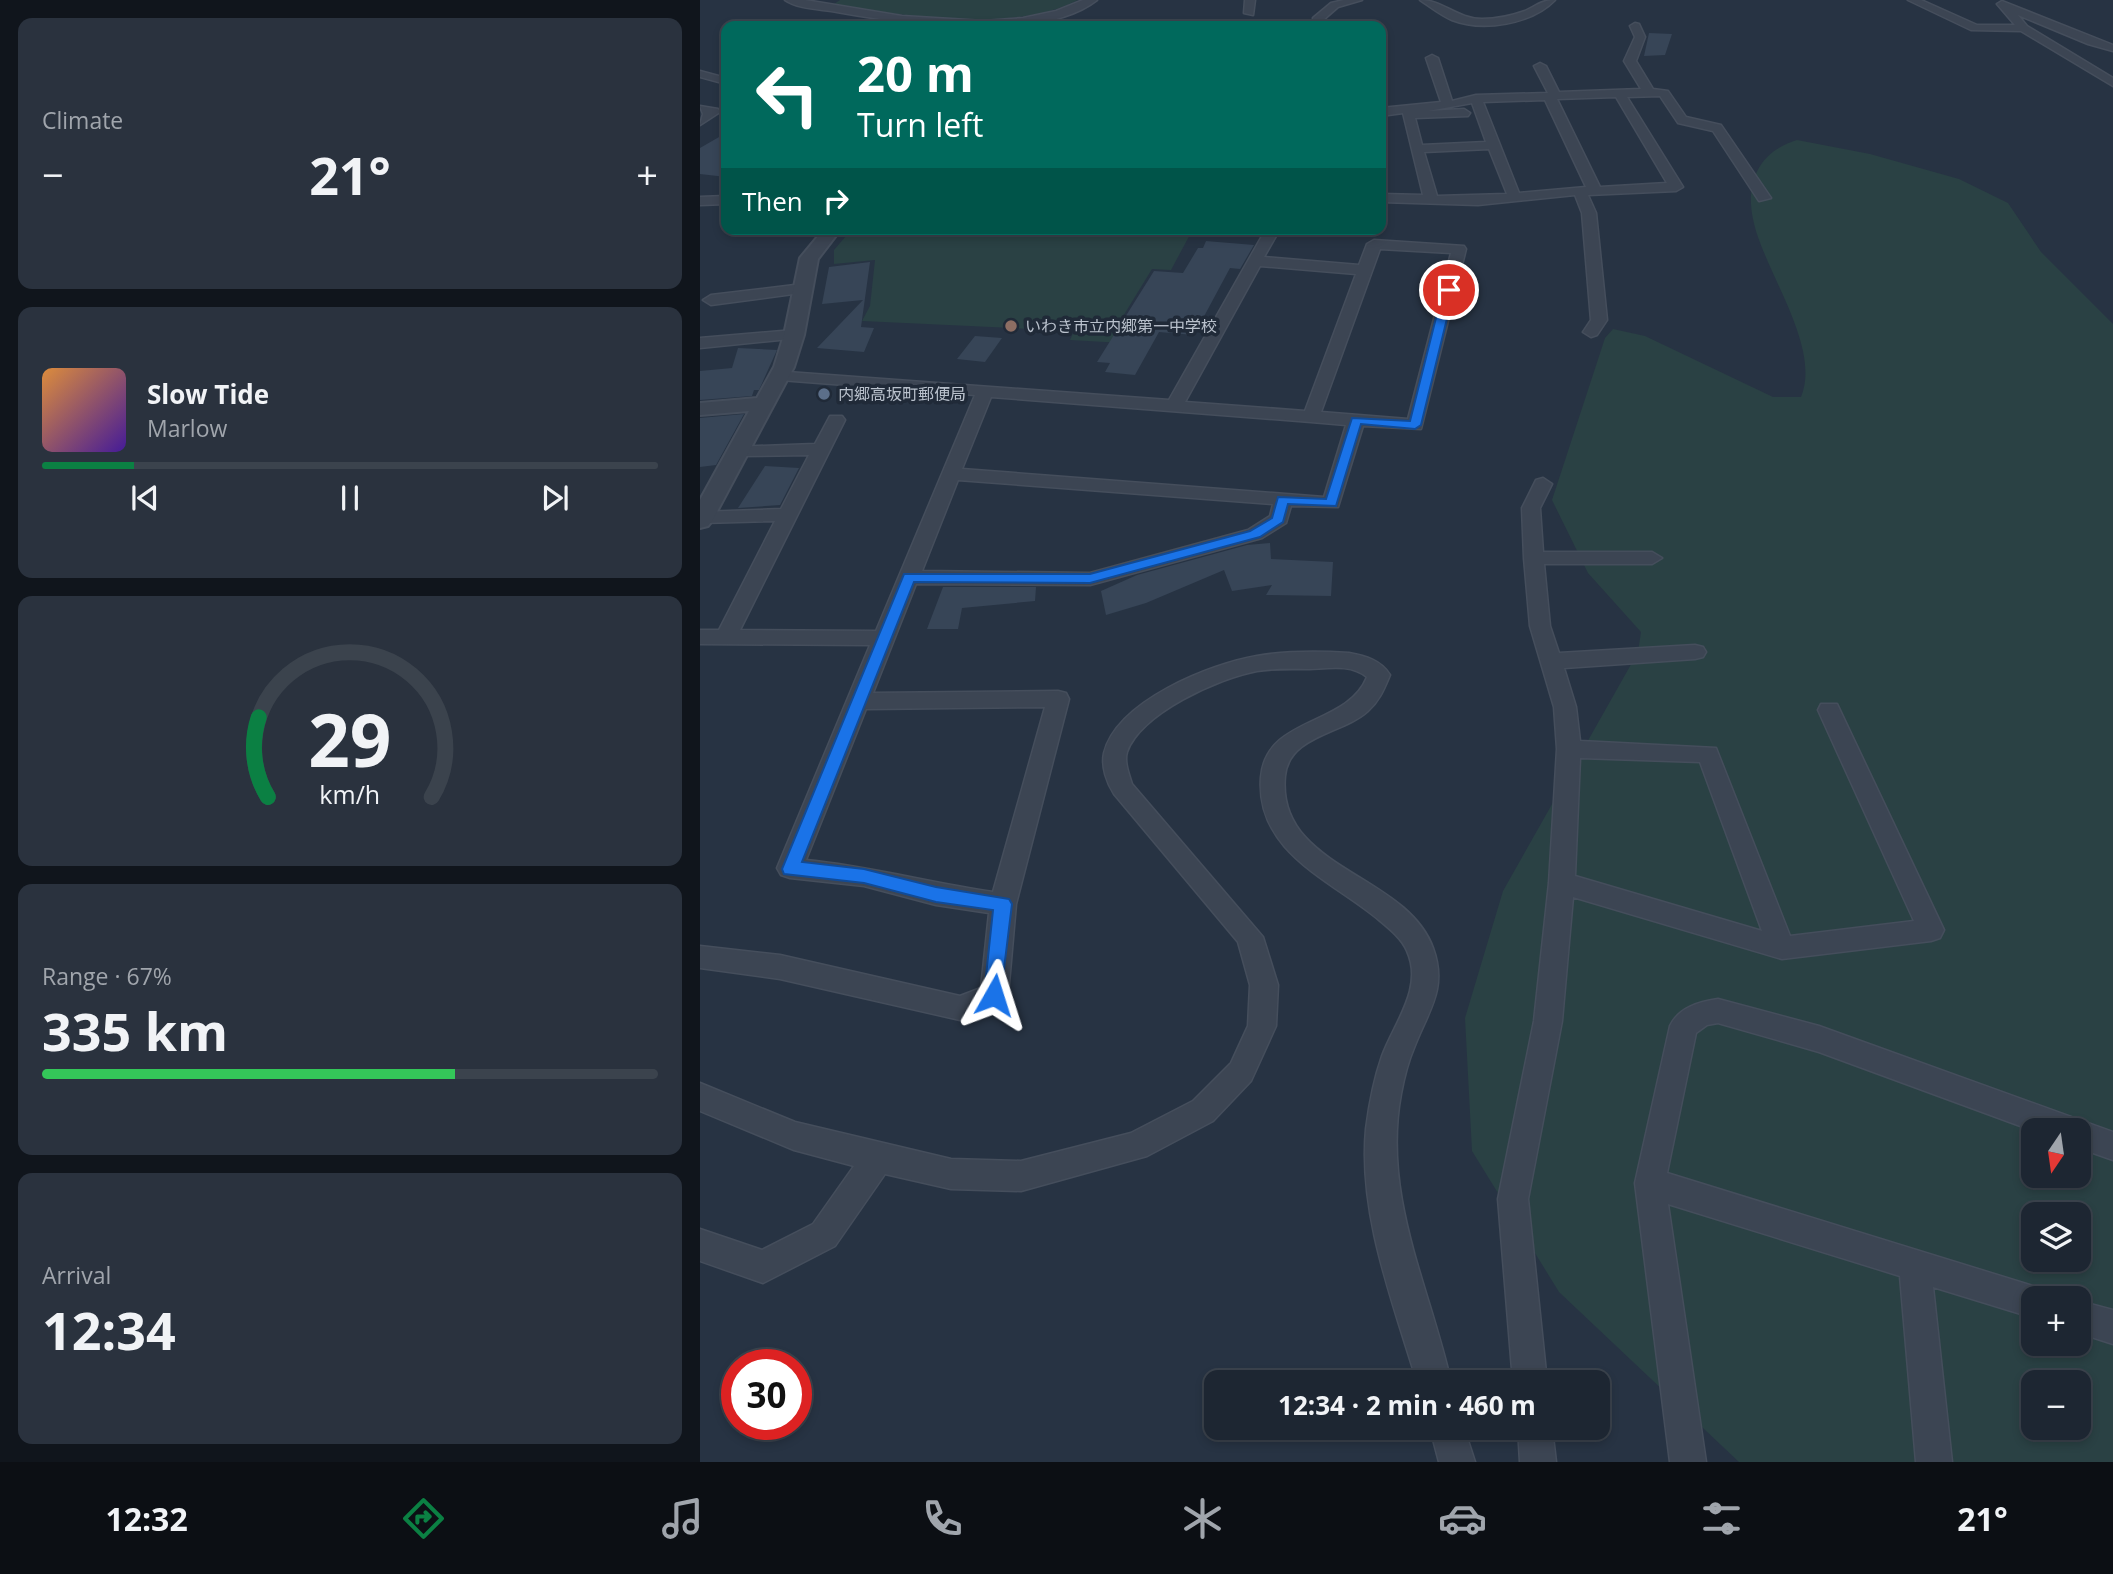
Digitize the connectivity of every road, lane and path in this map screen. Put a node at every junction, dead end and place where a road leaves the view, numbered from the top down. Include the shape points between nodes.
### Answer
1 (790, 0) edge
2 (1092, 0) edge
3 (1250, 0) edge
4 (1357, 0) edge
5 (1425, 0) edge
6 (1550, 0) edge
7 (1913, 0) edge
8 (1994, 0) edge
9 (2006, 5) junction
10 (1249, 13) dead end
11 (897, 21) edge
12 (1028, 21) edge
13 (1317, 21) edge
14 (1635, 26) dead end
15 (2022, 29) junction
16 (2113, 48) edge
17 (1432, 58) dead end
18 (1541, 66) dead end
19 (702, 76) edge
20 (721, 80) edge
21 (2113, 83) edge
22 (1649, 92) junction
23 (1619, 93) junction
24 (1552, 96) junction
25 (1476, 99) junction
26 (1448, 105) junction
27 (700, 110) edge
28 (1386, 111) edge
29 (1481, 112) junction
30 (700, 121) edge
31 (1494, 145) junction
32 (1418, 149) junction
33 (1588, 191) junction
34 (1514, 196) junction
35 (1386, 198) edge
36 (1765, 198) dead end
37 (721, 200) edge
38 (1431, 200) junction
39 (700, 201) edge
40 (828, 235) edge
41 (1270, 235) edge
42 (1255, 261) junction
43 (1364, 270) junction
44 (803, 289) junction
45 (711, 300) dead end
46 (1591, 332) dead end
47 (794, 335) junction
48 (700, 343) edge
49 (780, 375) junction
50 (985, 391) junction
51 (763, 404) junction
52 (1174, 406) junction
53 (700, 409) edge
54 (1311, 417) junction
55 (836, 420) dead end
56 (1356, 420) junction
57 (822, 449) junction
58 (738, 451) junction
59 (951, 474) junction
60 (1543, 484) dead end
61 (1283, 500) junction
62 (788, 515) junction
63 (701, 519) edge
64 (1534, 558) junction
65 (1652, 558) dead end
66 (909, 577) junction
67 (700, 637) edge
68 (726, 637) junction
69 (884, 638) junction
70 (1695, 652) dead end
71 (1550, 662) junction
72 (859, 701) junction
73 (1829, 710) dead end
74 (1569, 749) junction
75 (1562, 883) junction
76 (1003, 904) junction
77 (1782, 948) junction
78 (700, 957) edge
79 (700, 1097) edge
80 (2037, 1118) edge
81 (2091, 1138) edge
82 (2113, 1146) edge
83 (878, 1158) junction
84 (1650, 1183) junction
85 (700, 1245) edge
86 (1914, 1266) junction
87 (2021, 1299) edge
88 (2091, 1321) edge
89 (2113, 1327) edge
90 (1431, 1370) edge
91 (1530, 1370) edge
92 (1451, 1440) edge
93 (1536, 1440) edge
94 (1457, 1462) edge
95 (1538, 1462) edge
96 (1688, 1462) edge
97 (1934, 1462) edge

1 - 11 street
2 - 12 street
3 - 10 street
4 - 13 street via 1326,10
5 - 6 street via 1453,16 1482,21 1524,14
7 - 15 street via 1975,28
8 - 9 street
9 - 15 street
9 - 16 street
14 - 22 street via 1640,37 1630,61
15 - 21 street
17 - 26 street
18 - 24 street
19 - 20 street
22 - 23 street
22 - 36 street via 1664,93 1682,120 1717,128
23 - 24 street
23 - 33 street via 1676,187
24 - 25 street
24 - 33 street
25 - 26 street
25 - 29 street
26 - 28 street
27 - 30 street via 714,111
29 - 31 street
29 - 32 street via 1408,116
31 - 32 street
31 - 34 street
32 - 38 street
33 - 34 street
33 - 46 street via 1599,320
34 - 38 street
35 - 38 street
37 - 39 street
40 - 44 street via 809,258
41 - 42 street
42 - 43 street
42 - 52 street
43 - 54 street
43 - 56 street via 1374,244 1459,249 1415,425
44 - 45 street
44 - 47 street
47 - 48 street
47 - 49 street
49 - 50 street
49 - 51 street
50 - 52 street
50 - 59 street
51 - 53 street
51 - 58 street
52 - 54 street
54 - 56 street
55 - 57 street
56 - 61 street via 1331,503
57 - 58 street
57 - 62 street
58 - 63 street
59 - 61 street
59 - 66 street
60 - 64 street via 1531,508
61 - 66 street via 1279,520 1255,534 1090,579
62 - 63 street
62 - 68 street
64 - 65 street
64 - 71 street via 1540,626
66 - 69 street
67 - 68 street
68 - 69 street
69 - 72 street
70 - 71 street
71 - 74 street via 1565,707
72 - 76 street via 790,869 864,876
72 - 76 street via 1058,699
73 - 77 street via 1931,930
74 - 75 street
74 - 77 street via 1708,754
75 - 77 street
75 - 91 street via 1548,1021 1513,1199
76 - 78 street via 994,995 960,1008 780,967
79 - 83 street via 794,1136
80 - 84 street via 1819,1039 1718,1011 1701,1014 1684,1026
81 - 82 street
83 - 85 street via 824,1236 763,1268
83 - 90 street via 951,1174 1021,1176 1136,1146 1203,1111 1241,1072 1262,1026 1264,985 1250,937 1122,788 1114,766 1117,748 1139,720 1175,695 1220,674 1260,663 1349,659 1370,665 1379,675 1376,691 1357,709 1295,738 1280,755 1273,770 1274,810 1283,830 1303,851 1416,939 1426,968 1420,1001 1395,1060 1381,1129 1380,1172 1384,1204
84 - 86 street
84 - 96 street
86 - 87 street
86 - 97 street
88 - 89 street
92 - 94 street
93 - 95 street

